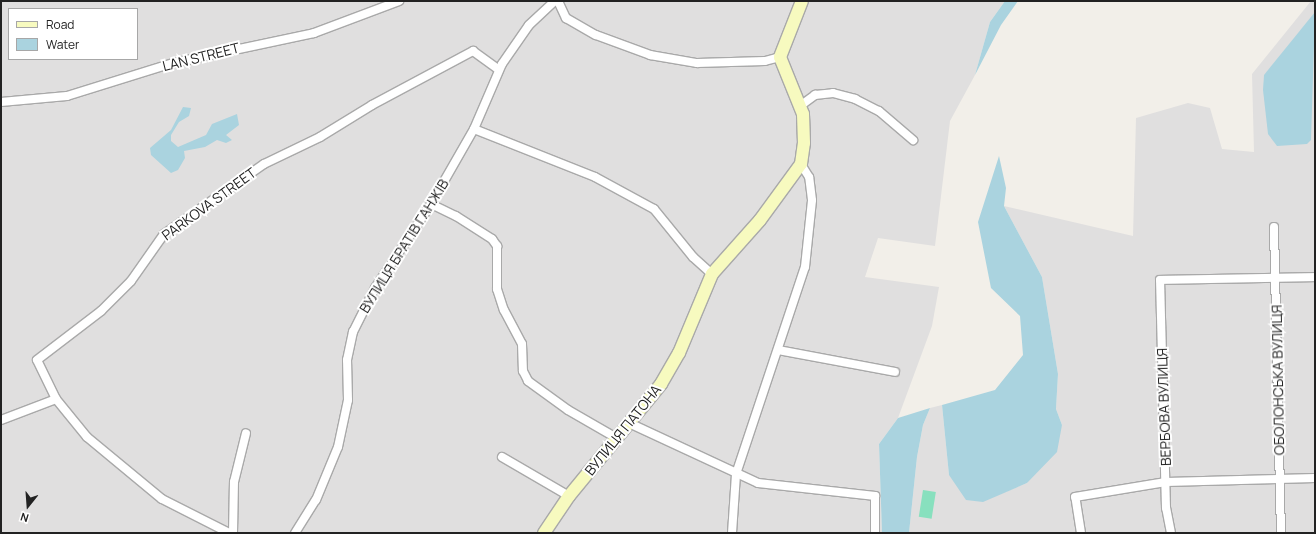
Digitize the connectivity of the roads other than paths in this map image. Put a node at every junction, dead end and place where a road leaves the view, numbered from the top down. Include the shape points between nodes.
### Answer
1 (399, 1) edge
2 (555, 1) edge
3 (558, 1) edge
4 (802, 1) edge
5 (780, 57) junction
6 (499, 70) junction
7 (1, 102) edge
8 (800, 106) junction
9 (474, 129) junction
10 (913, 140) dead end
11 (801, 164) junction
12 (431, 204) junction
13 (1274, 226) dead end
14 (712, 274) junction
15 (1276, 277) junction
16 (1315, 277) edge
17 (778, 350) junction
18 (895, 372) dead end
19 (56, 399) junction
20 (1, 420) edge
21 (629, 423) junction
22 (246, 433) dead end
23 (615, 437) junction
24 (502, 457) dead end
25 (736, 474) junction
26 (1280, 478) junction
27 (1315, 478) edge
28 (1166, 482) junction
29 (569, 496) junction
30 (229, 533) edge
31 (233, 533) edge
32 (295, 533) edge
33 (544, 533) edge
34 (732, 533) edge
35 (876, 533) edge
36 (1081, 533) edge
37 (1171, 533) edge
38 (1281, 533) edge

1 - 7 street, LAN STREET via 314,33 173,63 67,96
2 - 6 street, ВУЛИЦЯ БРАТІВ ГАНЖІВ via 529,25
3 - 5 street via 566,18 596,35 650,55 697,63 765,61
4 - 5 street
5 - 8 street
6 - 9 street, ВУЛИЦЯ БРАТІВ ГАНЖІВ
6 - 19 street, PARKOVA STREET via 473,51 372,105 320,137 264,164 164,234 131,281 101,311 36,360
8 - 10 street via 814,95 833,93 855,99 879,111
8 - 11 street via 805,129
9 - 12 street, ВУЛИЦЯ БРАТІВ ГАНЖІВ
9 - 14 street via 595,177 654,209 693,257
11 - 14 street, ВУЛИЦЯ ПАТОНА via 760,220
11 - 17 street via 809,177 812,200 808,244 800,286
12 - 23 street via 456,216 492,239 497,246 497,289 504,310 522,344 523,371 528,381 568,410
12 - 32 street, ВУЛИЦЯ БРАТІВ ГАНЖІВ via 375,288 353,332 347,360 348,400 338,447 316,500
13 - 15 street, ОБОЛОНСЬКА ВУЛИЦЯ
14 - 21 street, ВУЛИЦЯ ПАТОНА via 679,353 661,384
15 - 16 street
15 - 26 street, ОБОЛОНСЬКА ВУЛИЦЯ
15 - 28 street, ВЕРБОВА ВУЛИЦЯ via 1160,280
17 - 18 street
17 - 25 street
19 - 20 street
19 - 30 street via 87,437 162,499
21 - 23 street, ВУЛИЦЯ ПАТОНА
21 - 25 street
22 - 31 street via 234,482
23 - 29 street, ВУЛИЦЯ ПАТОНА
24 - 29 street
25 - 34 street
25 - 35 street via 758,483 876,496
26 - 27 street
26 - 28 street
26 - 38 street, ОБОЛОНСЬКА ВУЛИЦЯ
28 - 36 street via 1075,496
28 - 37 street, ВЕРБОВА ВУЛИЦЯ
29 - 33 street, ВУЛИЦЯ ПАТОНА

